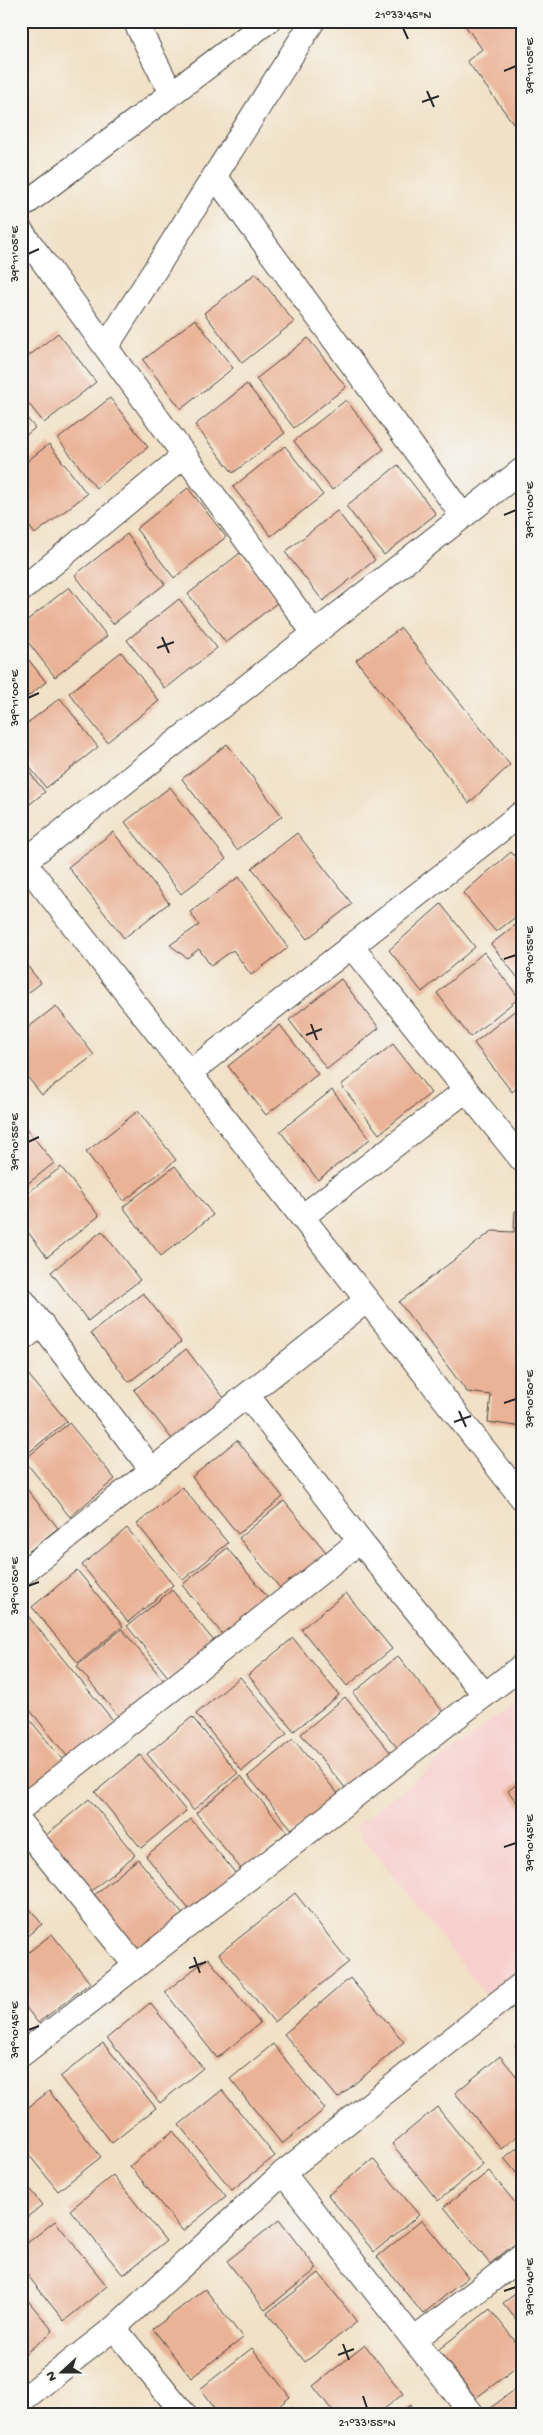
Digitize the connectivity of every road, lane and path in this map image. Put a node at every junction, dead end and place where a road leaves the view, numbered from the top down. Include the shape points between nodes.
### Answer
1 (135, 21) edge
2 (268, 21) edge
3 (313, 21) edge
4 (173, 92) junction
5 (215, 176) junction
6 (21, 207) edge
7 (21, 231) edge
8 (106, 347) junction
9 (185, 455) junction
10 (522, 470) edge
11 (463, 516) junction
12 (25, 579) edge
13 (314, 633) junction
14 (520, 819) edge
15 (22, 863) edge
16 (351, 946) junction
17 (189, 1072) junction
18 (466, 1090) junction
19 (522, 1160) edge
20 (302, 1217) junction
21 (21, 1298) edge
22 (367, 1300) junction
23 (42, 1324) junction
24 (21, 1340) edge
25 (247, 1395) junction
26 (152, 1470) junction
27 (522, 1498) edge
28 (360, 1541) junction
29 (21, 1574) edge
30 (522, 1666) edge
31 (485, 1695) junction
32 (21, 1808) edge
33 (21, 1824) edge
34 (136, 1966) junction
35 (522, 1984) edge
36 (21, 2055) edge
37 (283, 2173) junction
38 (522, 2256) edge
39 (114, 2328) junction
40 (414, 2340) junction
41 (21, 2401) edge
42 (184, 2414) edge
43 (472, 2414) edge

1 - 4 street
2 - 4 street
3 - 5 street
4 - 6 street
5 - 8 street
5 - 11 street
7 - 8 street
8 - 9 street
9 - 12 street
9 - 13 street
10 - 11 street
11 - 13 street
13 - 15 street
14 - 16 street
15 - 17 street
16 - 17 street
16 - 18 street
17 - 20 street
18 - 19 street
18 - 20 street
20 - 22 street
21 - 23 street
22 - 25 street
22 - 27 street
23 - 24 street
23 - 26 street
25 - 26 street
25 - 28 street
26 - 29 street
28 - 31 street
28 - 32 street
30 - 31 street
31 - 34 street
33 - 34 street
34 - 36 street
35 - 37 street
37 - 39 street
37 - 40 street
38 - 40 street
39 - 41 street
39 - 42 street
40 - 43 street

